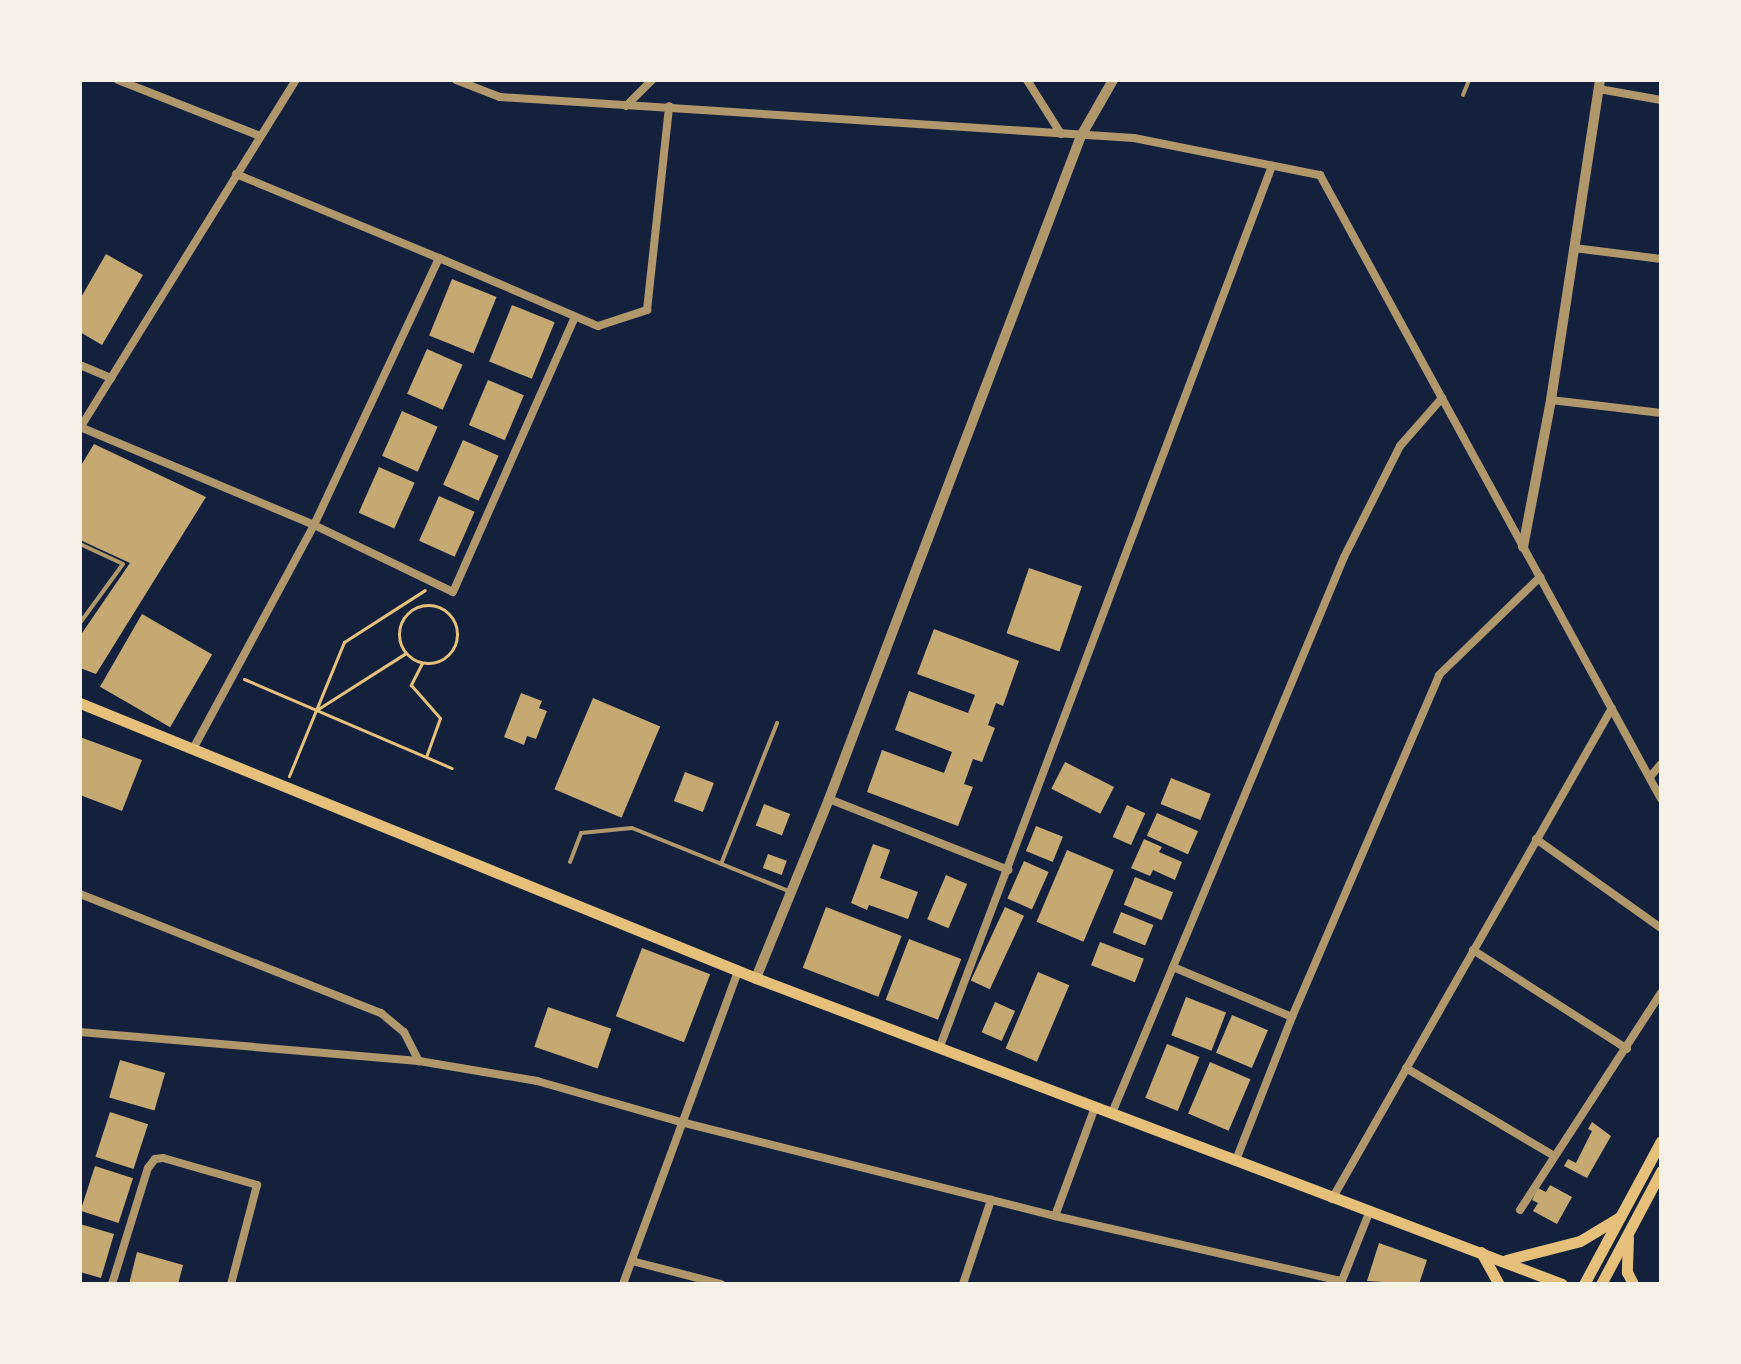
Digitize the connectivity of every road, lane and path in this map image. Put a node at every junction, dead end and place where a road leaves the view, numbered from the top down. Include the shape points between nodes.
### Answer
1 (118, 80) edge
2 (296, 80) edge
3 (456, 80) edge
4 (652, 80) edge
5 (1027, 80) edge
6 (1113, 80) edge
7 (1469, 80) edge
8 (1600, 84) edge
9 (1463, 95) dead end
10 (1661, 100) edge
11 (626, 106) junction
12 (669, 106) junction
13 (1061, 134) junction
14 (260, 136) junction
15 (1081, 136) junction
16 (1272, 166) junction
17 (236, 174) junction
18 (1574, 248) junction
19 (439, 258) junction
20 (1661, 259) edge
21 (575, 317) junction
22 (80, 365) edge
23 (111, 378) junction
24 (1442, 398) junction
25 (1551, 400) junction
26 (1661, 413) edge
27 (80, 427) edge
28 (314, 525) junction
29 (80, 544) edge
30 (1523, 547) junction
31 (1540, 577) junction
32 (435, 583) junction
33 (404, 603) junction
34 (408, 613) junction
35 (80, 623) edge
36 (406, 653) junction
37 (422, 663) junction
38 (233, 674) junction
39 (80, 703) edge
40 (1612, 708) junction
41 (316, 710) junction
42 (777, 723) dead end
43 (193, 749) junction
44 (426, 757) junction
45 (1661, 764) edge
46 (452, 768) dead end
47 (1650, 777) junction
48 (285, 786) junction
49 (829, 799) junction
50 (1661, 799) edge
51 (1536, 839) junction
52 (570, 862) dead end
53 (721, 864) junction
54 (1008, 870) junction
55 (791, 891) junction
56 (80, 894) edge
57 (1661, 928) edge
58 (1473, 950) junction
59 (1173, 967) junction
60 (738, 971) junction
61 (756, 978) junction
62 (1661, 993) edge
63 (1292, 1017) junction
64 (80, 1032) edge
65 (939, 1049) junction
66 (1627, 1049) junction
67 (419, 1061) junction
68 (1406, 1068) junction
69 (1095, 1107) junction
70 (1112, 1113) junction
71 (681, 1122) junction
72 (1661, 1141) edge
73 (1554, 1156) junction
74 (1236, 1160) junction
75 (1661, 1171) edge
76 (1332, 1199) junction
77 (991, 1200) junction
78 (1520, 1210) dead end
79 (1369, 1213) junction
80 (1055, 1216) junction
81 (1620, 1217) junction
82 (1628, 1233) junction
83 (1481, 1252) junction
84 (632, 1261) junction
85 (1503, 1261) junction
86 (1342, 1282) edge
87 (112, 1284) edge
88 (231, 1284) edge
89 (623, 1284) edge
90 (721, 1284) edge
91 (963, 1284) edge
92 (1499, 1284) edge
93 (1562, 1284) edge
94 (1584, 1284) edge
95 (1601, 1284) edge
96 (1633, 1284) edge

1 - 14 street
2 - 14 street
3 - 11 street via 500,97
4 - 11 street
5 - 13 street
6 - 15 street
7 - 9 lane
8 - 10 street
8 - 18 street
11 - 12 street
12 - 13 street
12 - 21 street via 647,310 598,326
13 - 15 street
14 - 17 street
15 - 16 street via 1134,138
15 - 49 street
16 - 24 street via 1320,175
16 - 54 street
17 - 19 street
17 - 23 street
18 - 20 street
18 - 25 street
19 - 21 street
19 - 28 street
21 - 32 street via 453,592
22 - 23 street
23 - 27 street
24 - 30 street
24 - 59 street via 1400,446 1344,557
25 - 26 street
25 - 30 street
27 - 28 street
28 - 32 street
28 - 38 street
29 - 35 lane via 123,564
30 - 31 street
31 - 40 street
31 - 63 street via 1439,675
32 - 33 path
33 - 34 path
33 - 41 path via 344,642
34 - 36 path via 399,635
34 - 37 path via 419,606 439,606 457,628 449,655
36 - 37 path
36 - 41 path
37 - 44 path via 411,685 440,718
38 - 41 path
38 - 43 street
39 - 43 main road
40 - 47 street
40 - 51 street
41 - 44 path
41 - 48 path
42 - 53 lane
43 - 48 main road
44 - 46 path
45 - 47 street
47 - 50 street
48 - 60 main road
49 - 54 street
49 - 55 street
51 - 57 street
51 - 58 street
52 - 53 lane via 581,833 632,828
53 - 55 lane
54 - 65 street
55 - 61 street
56 - 67 street via 381,1013 404,1032
58 - 66 street
58 - 68 street
59 - 63 street
59 - 70 street
60 - 61 main road
60 - 71 street
61 - 65 main road
62 - 66 street
63 - 74 street
64 - 67 street
65 - 69 main road
66 - 73 street
67 - 71 street via 574,1089
68 - 73 street
68 - 76 street
69 - 70 main road
69 - 80 street
70 - 74 main road
71 - 77 street
71 - 84 street
72 - 81 main road
73 - 78 street
74 - 76 main road
75 - 82 main road
76 - 79 main road
77 - 80 street
77 - 91 street
79 - 83 main road
79 - 86 street
80 - 86 street
81 - 85 main road via 1580,1241
81 - 94 main road
82 - 95 main road
82 - 96 main road via 1627,1272
83 - 85 main road
83 - 92 main road
84 - 89 street
84 - 90 street
85 - 93 main road
87 - 88 street via 148,1168 163,1158 257,1185

